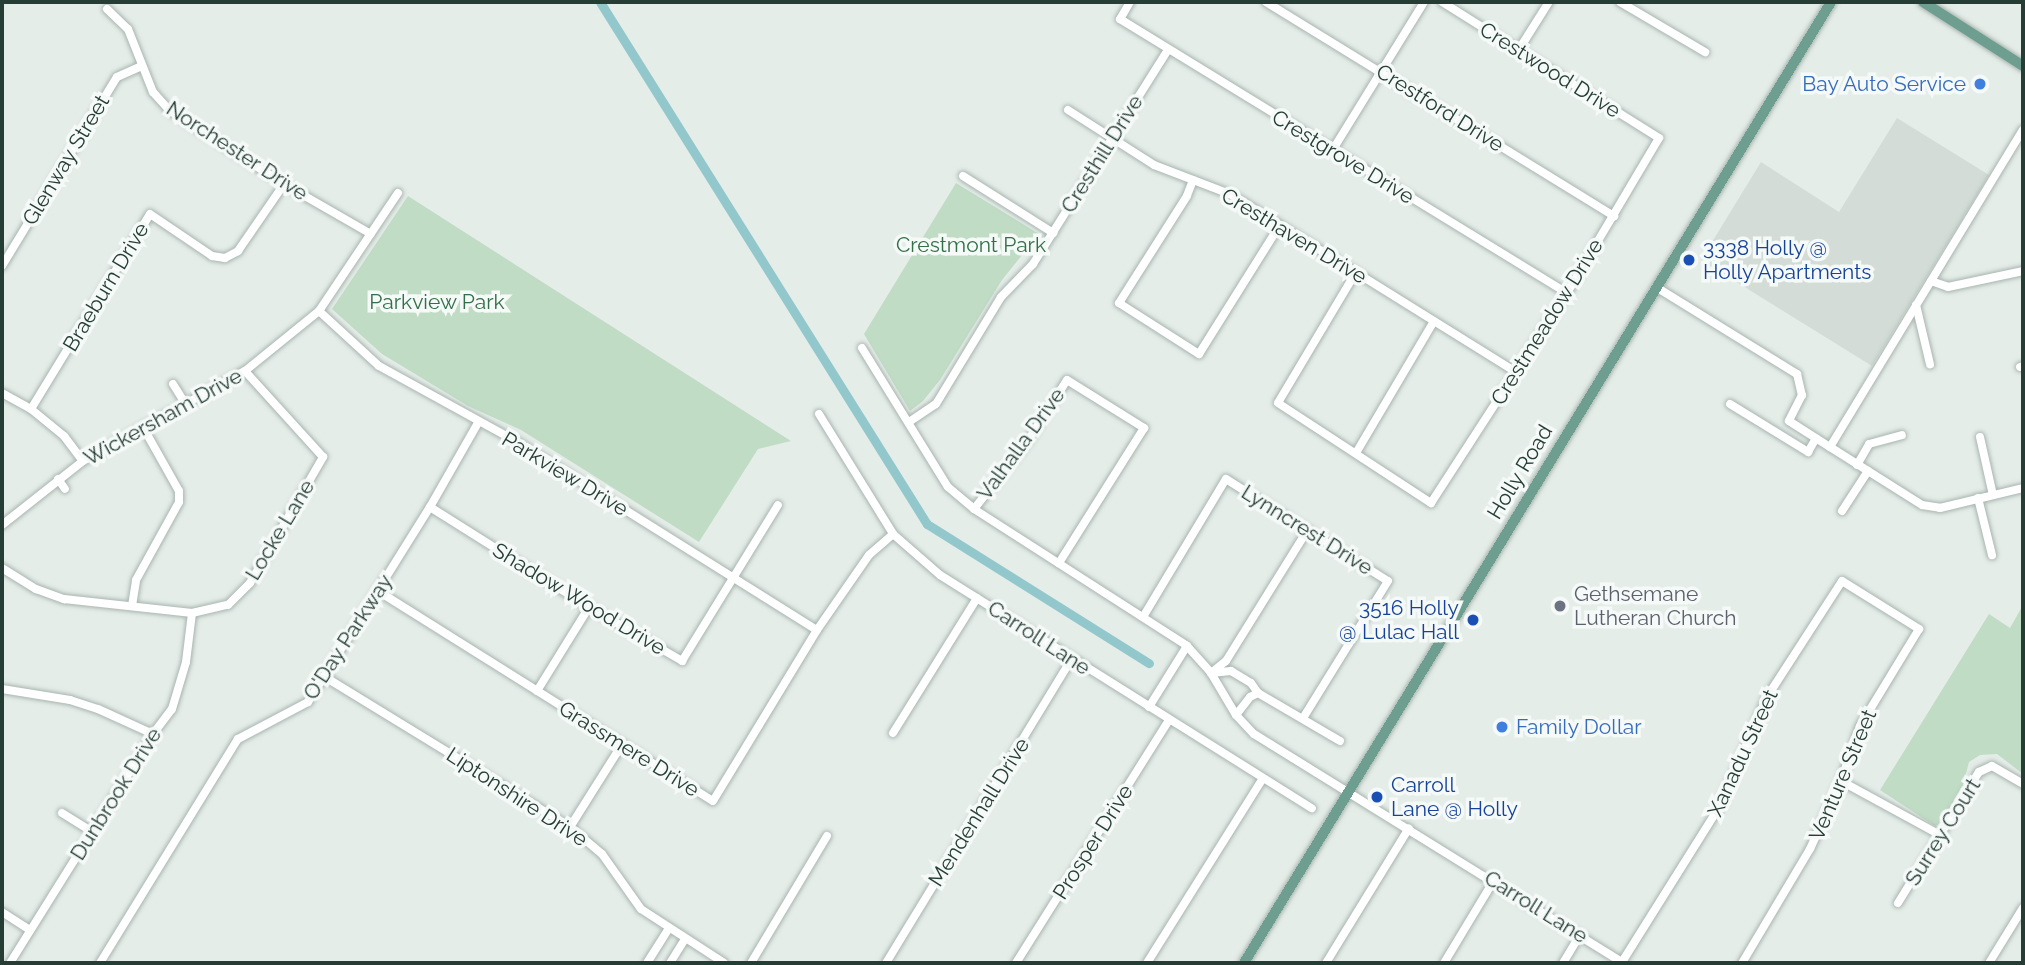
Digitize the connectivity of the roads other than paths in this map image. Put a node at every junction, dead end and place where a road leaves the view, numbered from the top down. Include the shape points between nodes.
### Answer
1 (1130, 2) edge
2 (1266, 2) edge
3 (1424, 2) edge
4 (1441, 2) edge
5 (1549, 2) edge
6 (1620, 2) edge
7 (1831, 2) edge
8 (1923, 2) edge
9 (107, 9) dead end
10 (1168, 50) junction
11 (1518, 51) junction
12 (1705, 52) dead end
13 (142, 66) junction
14 (2023, 66) edge
15 (1379, 70) junction
16 (1068, 110) dead end
17 (2023, 130) edge
18 (1112, 138) junction
19 (1658, 138) joint
20 (1332, 151) junction
21 (963, 176) dead end
22 (1193, 180) junction
23 (284, 184) junction
24 (398, 192) dead end
25 (1614, 216) junction
26 (1280, 225) junction
27 (1053, 233) junction
28 (371, 234) junction
29 (2, 266) edge
30 (2023, 271) edge
31 (1356, 272) junction
32 (1931, 281) junction
33 (1656, 287) junction
34 (1567, 293) junction
35 (1916, 305) junction
36 (319, 311) junction
37 (1434, 321) junction
38 (862, 348) dead end
39 (1930, 364) dead end
40 (244, 371) junction
41 (1516, 372) junction
42 (173, 384) dead end
43 (2, 393) edge
44 (1730, 404) dead end
45 (187, 406) junction
46 (31, 410) junction
47 (819, 414) dead end
48 (1789, 421) junction
49 (909, 422) junction
50 (478, 423) junction
51 (143, 427) junction
52 (1777, 433) junction
53 (1902, 435) dead end
54 (1816, 438) junction
55 (1980, 438) dead end
56 (1830, 447) junction
57 (1356, 453) junction
58 (83, 461) junction
59 (1857, 465) junction
60 (1868, 471) junction
61 (58, 479) junction
62 (2023, 488) edge
63 (65, 489) dead end
64 (1993, 495) junction
65 (1979, 498) junction
66 (778, 505) dead end
67 (430, 507) junction
68 (974, 509) junction
69 (1842, 511) dead end
70 (6, 514) edge
71 (2, 525) edge
72 (1307, 531) junction
73 (893, 534) junction
74 (1992, 555) dead end
75 (1059, 563) junction
76 (2, 568) edge
77 (733, 578) junction
78 (1842, 581) joint
79 (378, 592) junction
80 (977, 598) junction
81 (132, 606) junction
82 (589, 607) junction
83 (191, 613) junction
84 (1143, 617) junction
85 (817, 631) junction
86 (1187, 646) junction
87 (1072, 660) junction
88 (1211, 673) junction
89 (325, 677) junction
90 (2, 690) edge
91 (537, 691) junction
92 (1258, 693) junction
93 (1149, 707) junction
94 (1237, 715) junction
95 (1303, 718) junction
96 (1169, 720) junction
97 (892, 733) dead end
98 (153, 734) junction
99 (1340, 741) dead end
100 (621, 746) junction
101 (1263, 778) junction
102 (1841, 781) junction
103 (2023, 784) edge
104 (1349, 793) junction
105 (1312, 808) dead end
106 (62, 813) dead end
107 (570, 827) junction
108 (1409, 828) junction
109 (93, 832) junction
110 (827, 836) dead end
111 (1942, 836) junction
112 (1494, 880) junction
113 (1898, 903) dead end
114 (2023, 908) edge
115 (2, 912) edge
116 (669, 929) junction
117 (30, 930) junction
118 (1580, 935) junction
119 (685, 939) junction
120 (10, 963) edge
121 (100, 963) edge
122 (648, 963) edge
123 (670, 963) edge
124 (724, 963) edge
125 (751, 963) edge
126 (886, 963) edge
127 (1016, 963) edge
128 (1147, 963) edge
129 (1244, 963) edge
130 (1326, 963) edge
131 (1444, 963) edge
132 (1563, 963) edge
133 (1623, 963) edge
134 (1742, 963) edge
135 (1989, 963) edge

1 - 10 street, Crestgrove Drive via 1120,19
2 - 15 street, Crestford Drive
3 - 15 street
4 - 11 street, Crestwood Drive
5 - 11 street
6 - 12 street
7 - 33 main road, Holly Road
8 - 14 main road
9 - 13 street, Norchester Drive via 128,29
10 - 18 street, Cresthill Drive
10 - 20 street, Crestgrove Drive
11 - 19 street, Crestwood Drive
13 - 23 street, Norchester Drive via 153,92 169,110
13 - 29 street, Glenway Street via 117,76
15 - 20 street
15 - 25 street, Crestford Drive
16 - 18 street, Cresthaven Drive
17 - 32 street
18 - 22 street, Cresthaven Drive via 1154,165
18 - 27 street, Cresthill Drive
19 - 25 street, Crestmeadow Drive
20 - 34 street, Crestgrove Drive
21 - 27 street
22 - 26 street, Cresthaven Drive via 1230,194
22 - 26 street via 1119,303 1199,354
23 - 28 street, Norchester Drive
23 - 46 street, Braeburn Drive via 238,251 225,258 212,256 150,214
24 - 28 street, Wickersham Drive
25 - 34 street, Crestmeadow Drive
26 - 31 street, Cresthaven Drive
27 - 49 street, Cresthill Drive via 1033,264 1001,297 936,404
28 - 36 street, Wickersham Drive
30 - 32 street via 1948,287
31 - 37 street, Cresthaven Drive
31 - 57 street via 1278,403
32 - 35 street
33 - 48 street via 1797,374 1802,395
33 - 104 main road, Holly Road
34 - 41 street, Crestmeadow Drive
35 - 39 street
35 - 56 street
36 - 40 street, Wickersham Drive
36 - 50 street, Parkview Drive via 379,366
37 - 41 street, Cresthaven Drive
37 - 57 street
38 - 49 street, Carroll Lane
40 - 45 street, Wickersham Drive
40 - 83 street, Locke Lane via 323,457 250,583 228,605
41 - 57 street, Crestmeadow Drive via 1431,503
42 - 45 street
43 - 46 street
44 - 52 street
45 - 51 street, Wickersham Drive
46 - 58 street via 64,436
47 - 73 street, Carroll Lane
48 - 52 street
48 - 54 street
49 - 68 street, Carroll Lane via 948,487
50 - 67 street, O'Day Parkway
50 - 77 street, Parkview Drive via 517,442
51 - 58 street, Wickersham Drive
51 - 81 street via 179,491 179,502 136,580
52 - 54 street via 1808,452
53 - 59 street via 1869,444
54 - 56 street
55 - 64 street
56 - 59 street
58 - 61 street, Wickersham Drive
59 - 60 street
60 - 65 street via 1922,506 1940,508
60 - 69 street
61 - 63 street
61 - 70 street, Wickersham Drive
62 - 64 street
64 - 65 street
65 - 74 street
66 - 77 street
67 - 79 street, O'Day Parkway
67 - 82 street, Shadow Wood Drive
68 - 75 street, Carroll Lane
68 - 75 street, Valhalla Drive via 1029,439 1067,380 1144,428
70 - 71 street, Wickersham Drive
72 - 84 street, Lynncrest Drive via 1226,479
72 - 88 street via 1226,662
72 - 95 street, Lynncrest Drive via 1388,581
73 - 80 street, Carroll Lane via 940,575
73 - 85 street, Grassmere Drive via 869,555
75 - 84 street, Carroll Lane
76 - 81 street, Locke Lane via 36,589 64,599
77 - 82 street, Shadow Wood Drive via 682,661
77 - 85 street, Parkview Drive
78 - 102 street, Venture Street via 1919,629 1860,726
78 - 133 street, Xanadu Street via 1767,697 1720,806
79 - 89 street, O'Day Parkway
79 - 91 street, Grassmere Drive
80 - 87 street, Carroll Lane
80 - 97 street
81 - 83 street, Locke Lane
82 - 91 street
83 - 98 street, Dunbrook Drive via 181,686 172,709
84 - 86 street, Carroll Lane
85 - 100 street, Grassmere Drive via 713,800
86 - 88 street, Carroll Lane
86 - 93 street
87 - 93 street, Carroll Lane
87 - 126 street, Mendenhall Drive
88 - 92 street via 1231,671
88 - 94 street, Carroll Lane
89 - 107 street, Liptonshire Drive
89 - 121 street, O'Day Parkway via 308,702 238,738
90 - 98 street via 70,700
91 - 100 street, Grassmere Drive
92 - 94 street
92 - 95 street
93 - 96 street, Carroll Lane
94 - 104 street, Carroll Lane via 1271,746
95 - 99 street
96 - 101 street, Carroll Lane
96 - 127 street, Prosper Drive
98 - 109 street, Dunbrook Drive
100 - 107 street
101 - 105 street, Carroll Lane
101 - 128 street
102 - 111 street
102 - 134 street, Venture Street via 1811,849
103 - 111 street, Surrey Court via 1992,766 1979,772
104 - 108 street, Carroll Lane
104 - 129 main road, Holly Road
106 - 109 street
107 - 116 street, Liptonshire Drive via 602,855 641,909
108 - 112 street, Carroll Lane
108 - 130 street
109 - 117 street, Dunbrook Drive
110 - 125 street
111 - 113 street, Surrey Court
112 - 118 street, Carroll Lane
112 - 131 street
114 - 135 street
115 - 117 street
116 - 119 street, Liptonshire Drive
116 - 122 street
117 - 120 street, Dunbrook Drive
118 - 132 street
118 - 133 street, Carroll Lane
119 - 123 street
119 - 124 street, Liptonshire Drive

